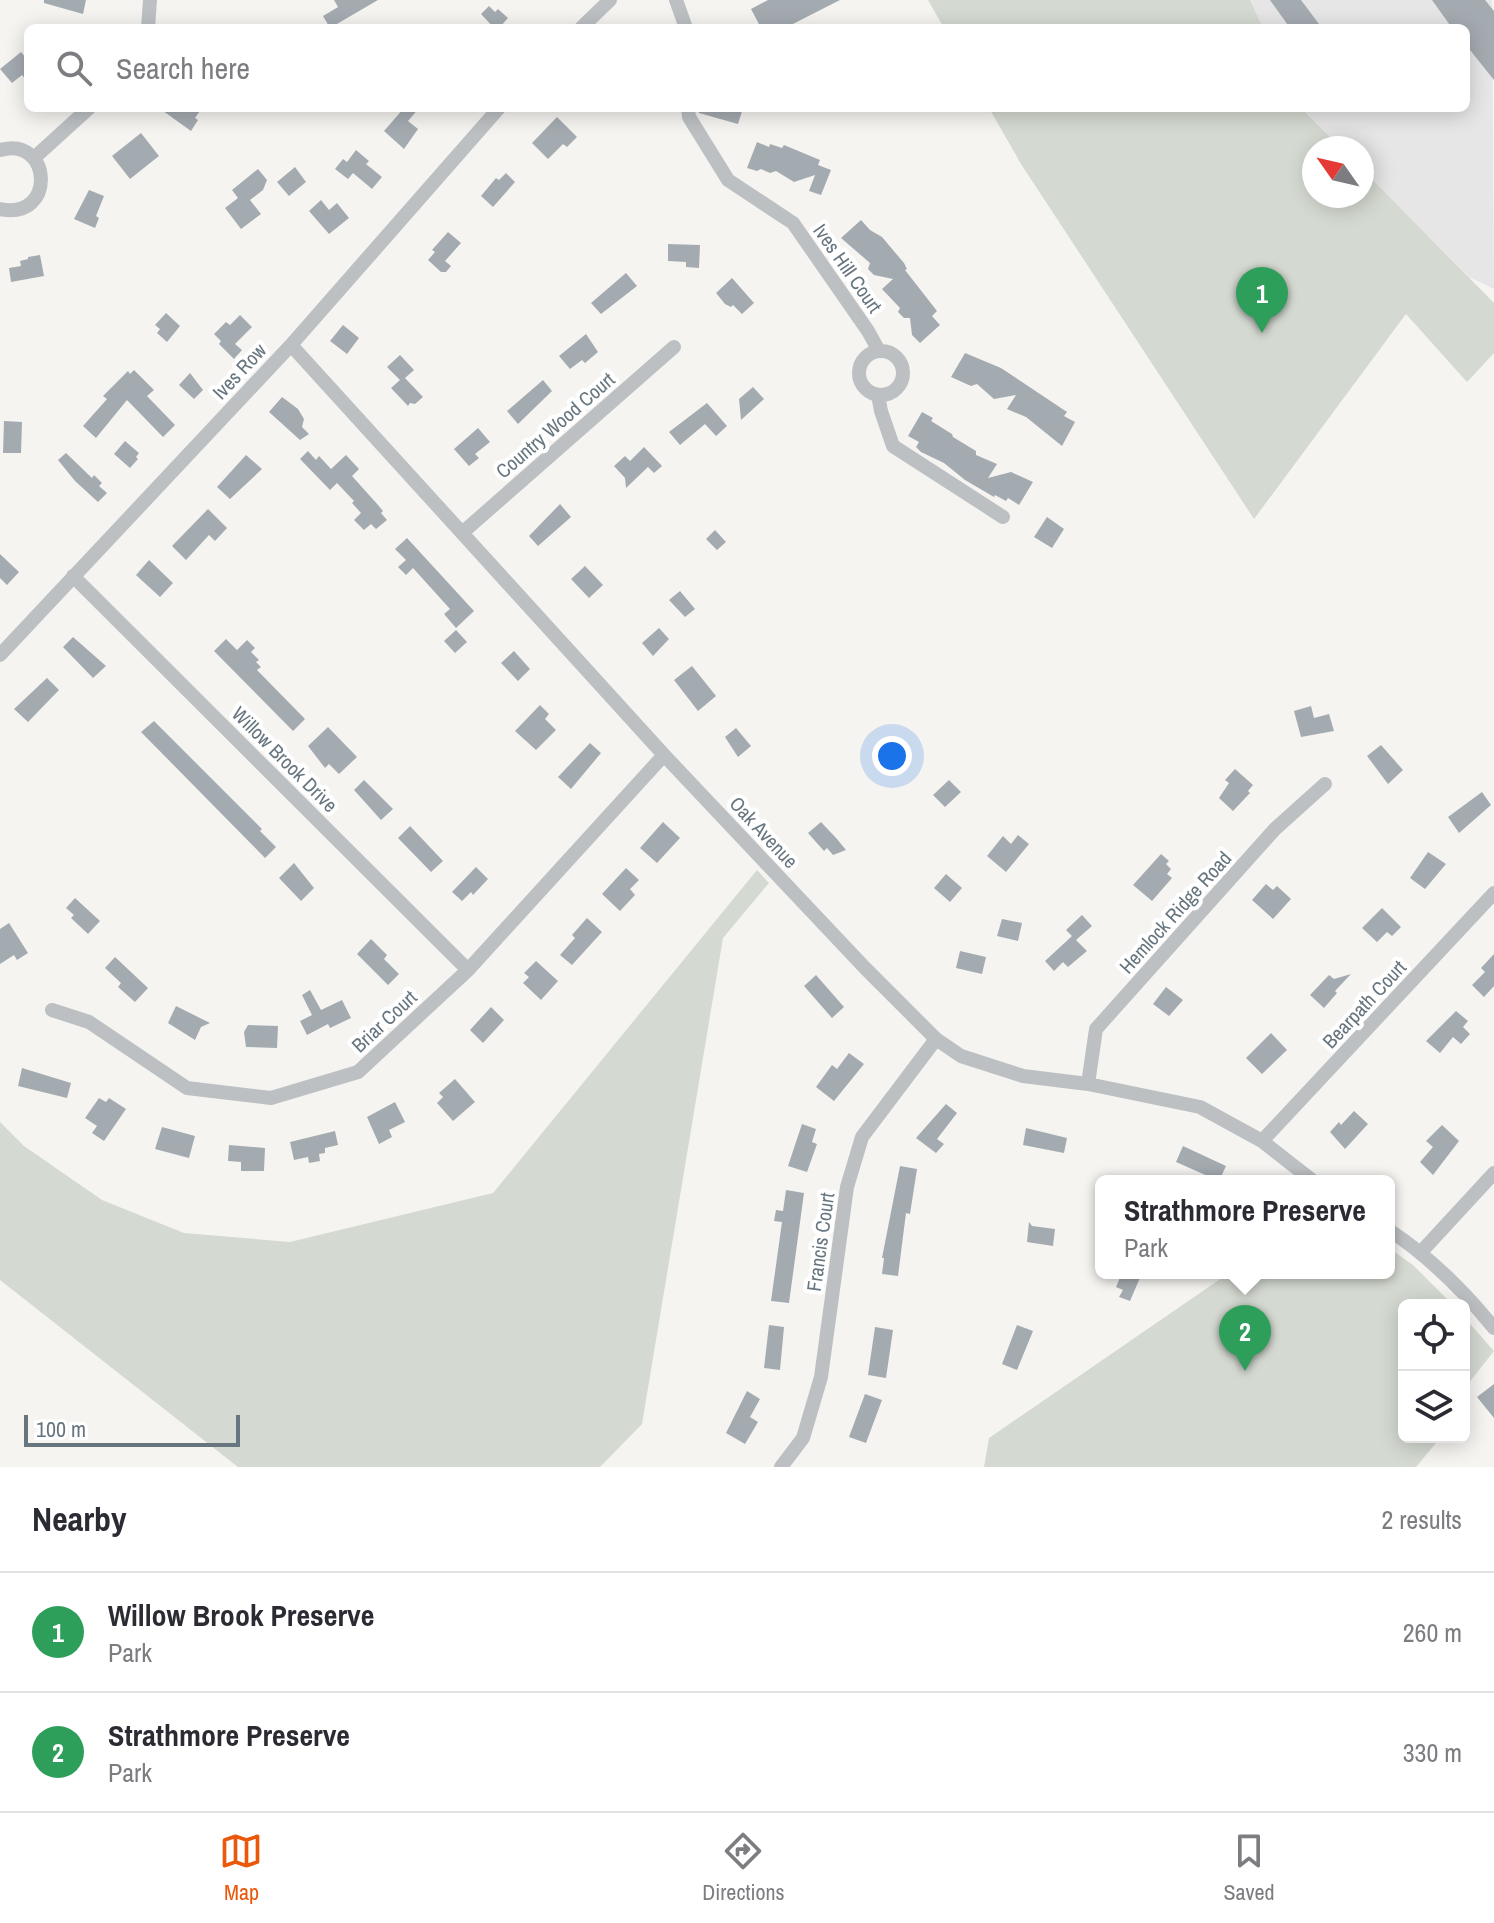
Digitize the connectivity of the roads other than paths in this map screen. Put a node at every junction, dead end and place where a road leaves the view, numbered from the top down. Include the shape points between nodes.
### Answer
1 (150, 0) edge
2 (610, 0) edge
3 (676, 0) edge
4 (148, 24) edge
5 (585, 24) edge
6 (685, 24) edge
7 (85, 112) edge
8 (495, 112) edge
9 (688, 112) edge
10 (0, 150) edge
11 (34, 158) junction
12 (0, 209) edge
13 (291, 345) junction
14 (674, 347) dead end
15 (879, 351) junction
16 (878, 395) junction
17 (1003, 517) dead end
18 (462, 533) junction
19 (73, 576) junction
20 (0, 655) edge
21 (664, 755) junction
22 (1325, 784) dead end
23 (1494, 893) edge
24 (468, 970) junction
25 (52, 1010) dead end
26 (936, 1039) junction
27 (1088, 1084) junction
28 (1262, 1141) junction
29 (1494, 1173) edge
30 (1305, 1175) edge
31 (1395, 1234) edge
32 (1422, 1251) junction
33 (1494, 1328) edge
34 (781, 1467) edge

1 - 4 street
2 - 5 street
3 - 6 street
7 - 11 street
8 - 13 street, Ives Row
9 - 15 street, Ives Hill Court via 728,180 793,223
10 - 11 street via 16,148
11 - 12 street via 42,176 37,196 22,208
13 - 18 street, Oak Avenue
13 - 19 street, Ives Row
14 - 18 street, Country Wood Court
15 - 16 street via 862,363 859,377 865,389
15 - 16 street, Ives Hill Court via 896,357 904,375 892,393
16 - 17 street via 893,446
18 - 21 street, Oak Avenue
19 - 20 street, Ives Row
19 - 24 street, Willow Brook Drive
21 - 24 street, Briar Court
21 - 26 street, Oak Avenue
22 - 27 street, Hemlock Ridge Road via 1275,829 1096,1029
23 - 28 street, Bearpath Court
24 - 25 street, Briar Court via 358,1072 271,1098 187,1088 89,1022
26 - 27 street, Oak Avenue via 961,1056 1023,1076
26 - 34 street, Francis Court via 862,1137 847,1187 821,1377 803,1438
27 - 28 street, Oak Avenue via 1200,1107
28 - 30 street, Oak Avenue
29 - 32 street
31 - 32 street
32 - 33 street

